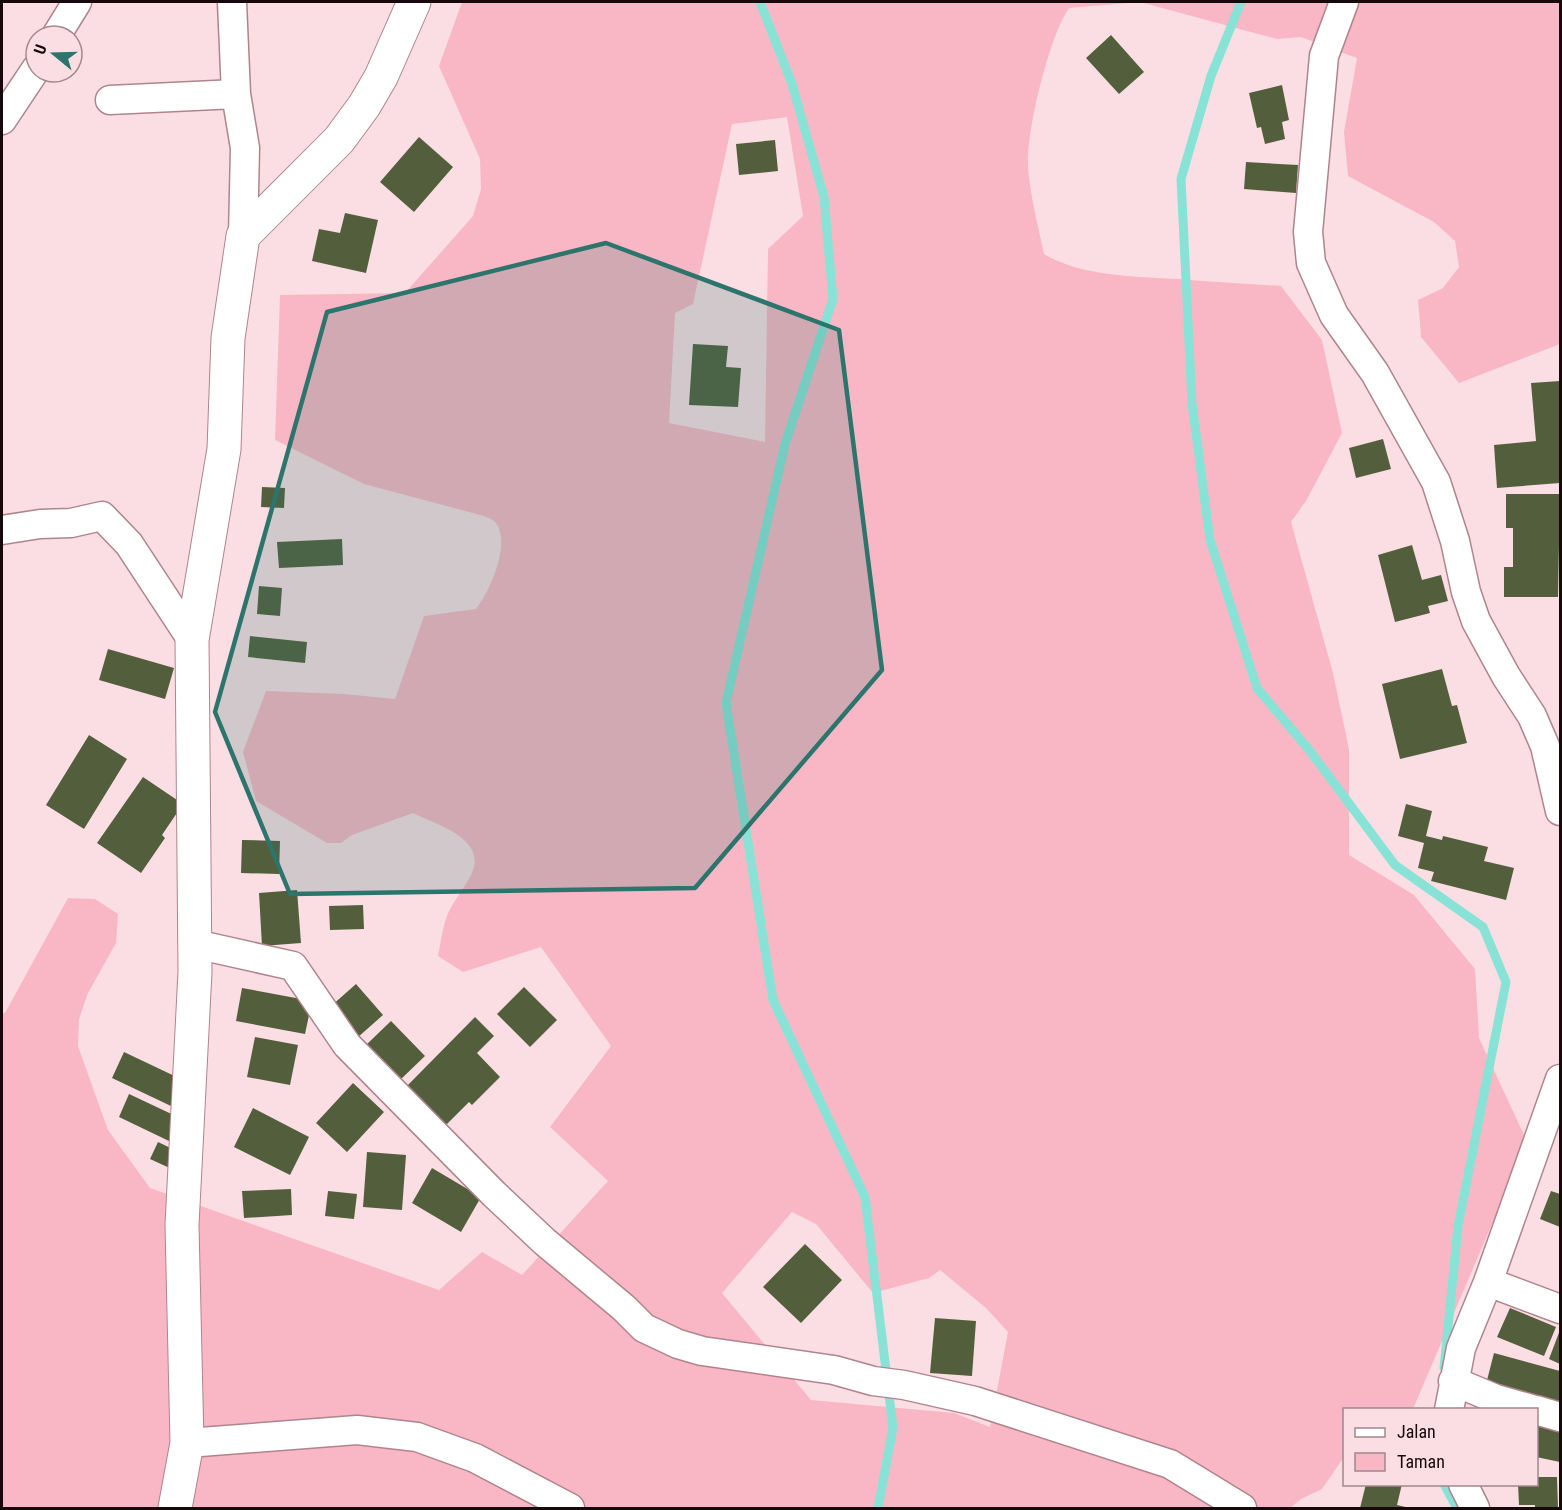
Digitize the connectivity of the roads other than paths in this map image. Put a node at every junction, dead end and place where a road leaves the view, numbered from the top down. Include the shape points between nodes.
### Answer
1 (77, 2) edge
2 (232, 2) edge
3 (414, 2) edge
4 (1344, 2) edge
5 (63, 24) edge
6 (26, 84) edge
7 (236, 94) junction
8 (110, 100) dead end
9 (2, 120) edge
10 (243, 236) junction
11 (2, 530) edge
12 (192, 639) junction
13 (1560, 810) edge
14 (195, 944) junction
15 (1560, 1078) edge
16 (1488, 1282) junction
17 (1560, 1309) edge
18 (1453, 1381) junction
19 (1449, 1408) edge
20 (1529, 1408) edge
21 (1538, 1410) edge
22 (1560, 1416) edge
23 (187, 1443) junction
24 (1464, 1486) edge
25 (176, 1509) edge
26 (570, 1509) edge
27 (1242, 1509) edge
28 (1475, 1509) edge

1 - 5 street
2 - 7 street
3 - 10 street via 381,77 358,115 339,140
4 - 13 street via 1324,56 1308,232 1311,263 1334,315 1375,373 1436,482 1476,621 1532,716 1545,746
6 - 9 street
7 - 8 street
7 - 10 street via 245,148
10 - 12 street via 228,338 224,448
11 - 12 street via 102,516 129,544
12 - 14 street
14 - 23 street via 182,1225
14 - 27 street via 292,966 347,1045 494,1194 644,1328 702,1351 834,1370 975,1401 1170,1464
15 - 16 street
16 - 17 street
16 - 18 street via 1461,1348
18 - 19 street
18 - 20 street
21 - 22 street
23 - 25 street
23 - 26 street via 357,1430 417,1437 475,1458
24 - 28 street

